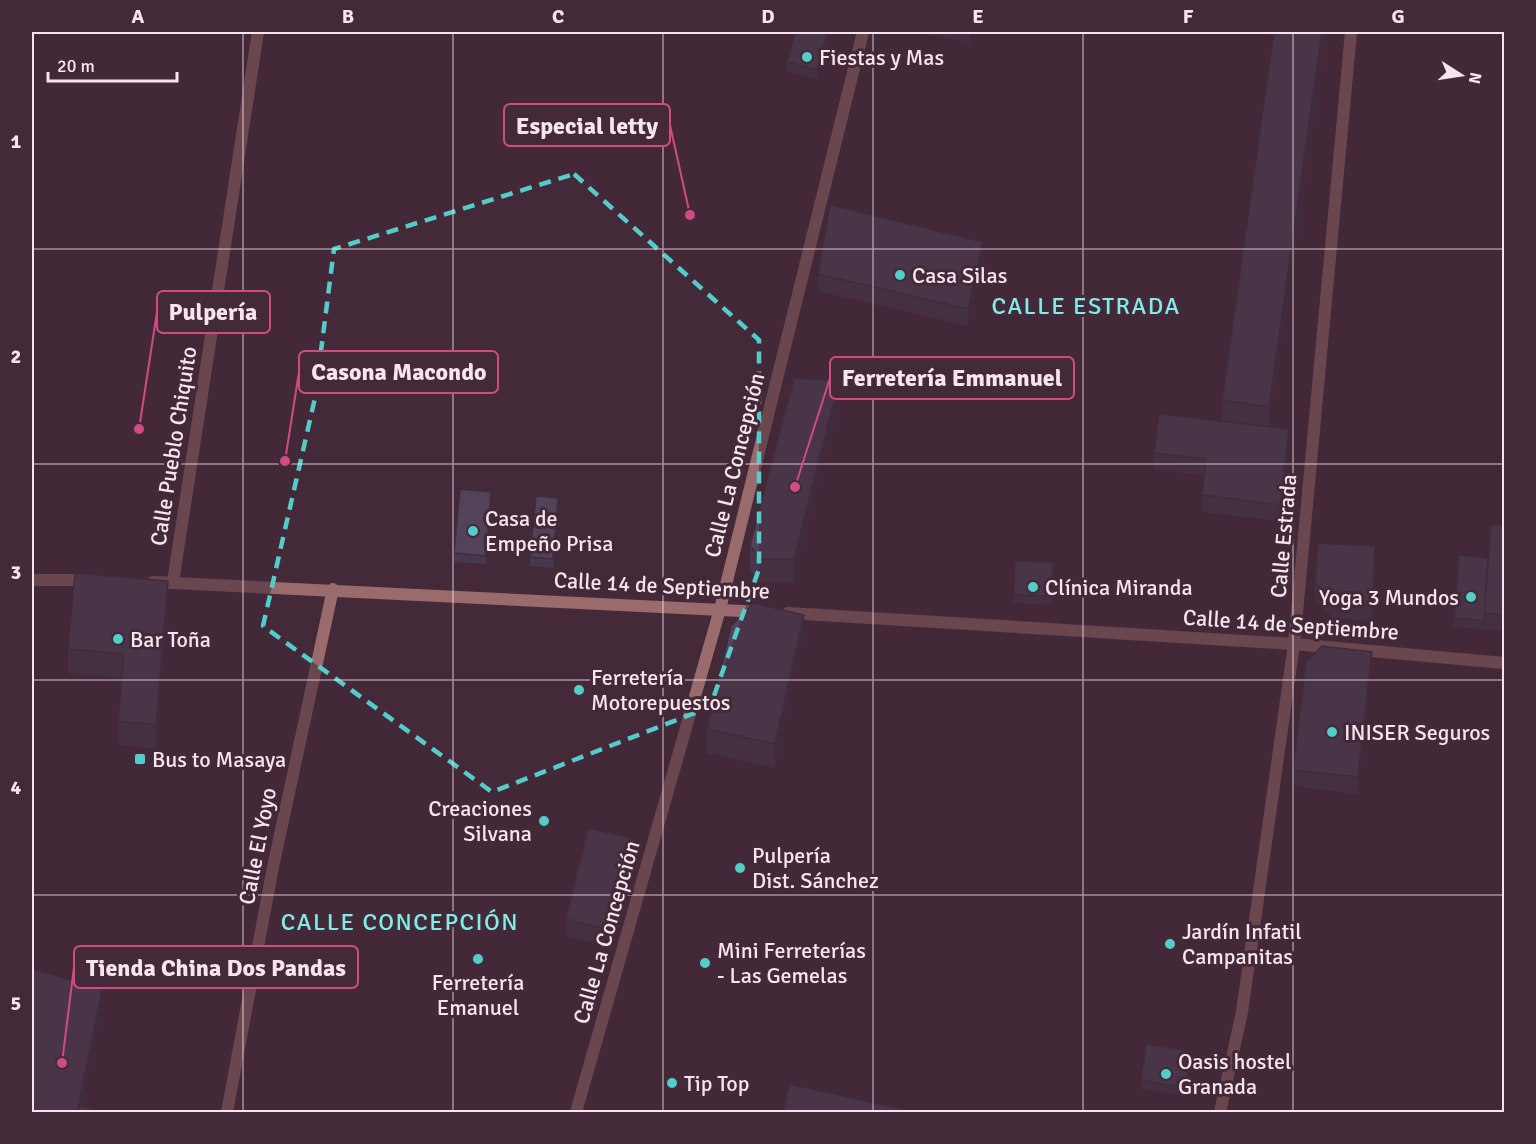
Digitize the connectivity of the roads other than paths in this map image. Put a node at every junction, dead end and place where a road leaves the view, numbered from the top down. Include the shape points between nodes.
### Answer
1 (258, 32) edge
2 (863, 32) edge
3 (1352, 32) edge
4 (32, 579) edge
5 (102, 581) edge
6 (138, 581) edge
7 (173, 582) junction
8 (333, 589) junction
9 (720, 609) junction
10 (1294, 644) junction
11 (1504, 663) edge
12 (227, 1113) edge
13 (576, 1113) edge
14 (1220, 1113) edge

1 - 7 street, Calle Pueblo Chiquito
2 - 9 street, Calle La Concepción
3 - 10 street, Calle Estrada
4 - 5 street
6 - 7 street, Calle 14 de Septiembre
7 - 8 street, Calle 14 de Septiembre
8 - 9 street, Calle 14 de Septiembre
8 - 12 street, Calle El Yoyo via 273,867
9 - 10 street, Calle 14 de Septiembre
9 - 13 street, Calle La Concepción
10 - 11 street, Calle 14 de Septiembre
10 - 14 street, Calle Estrada via 1242,1012

